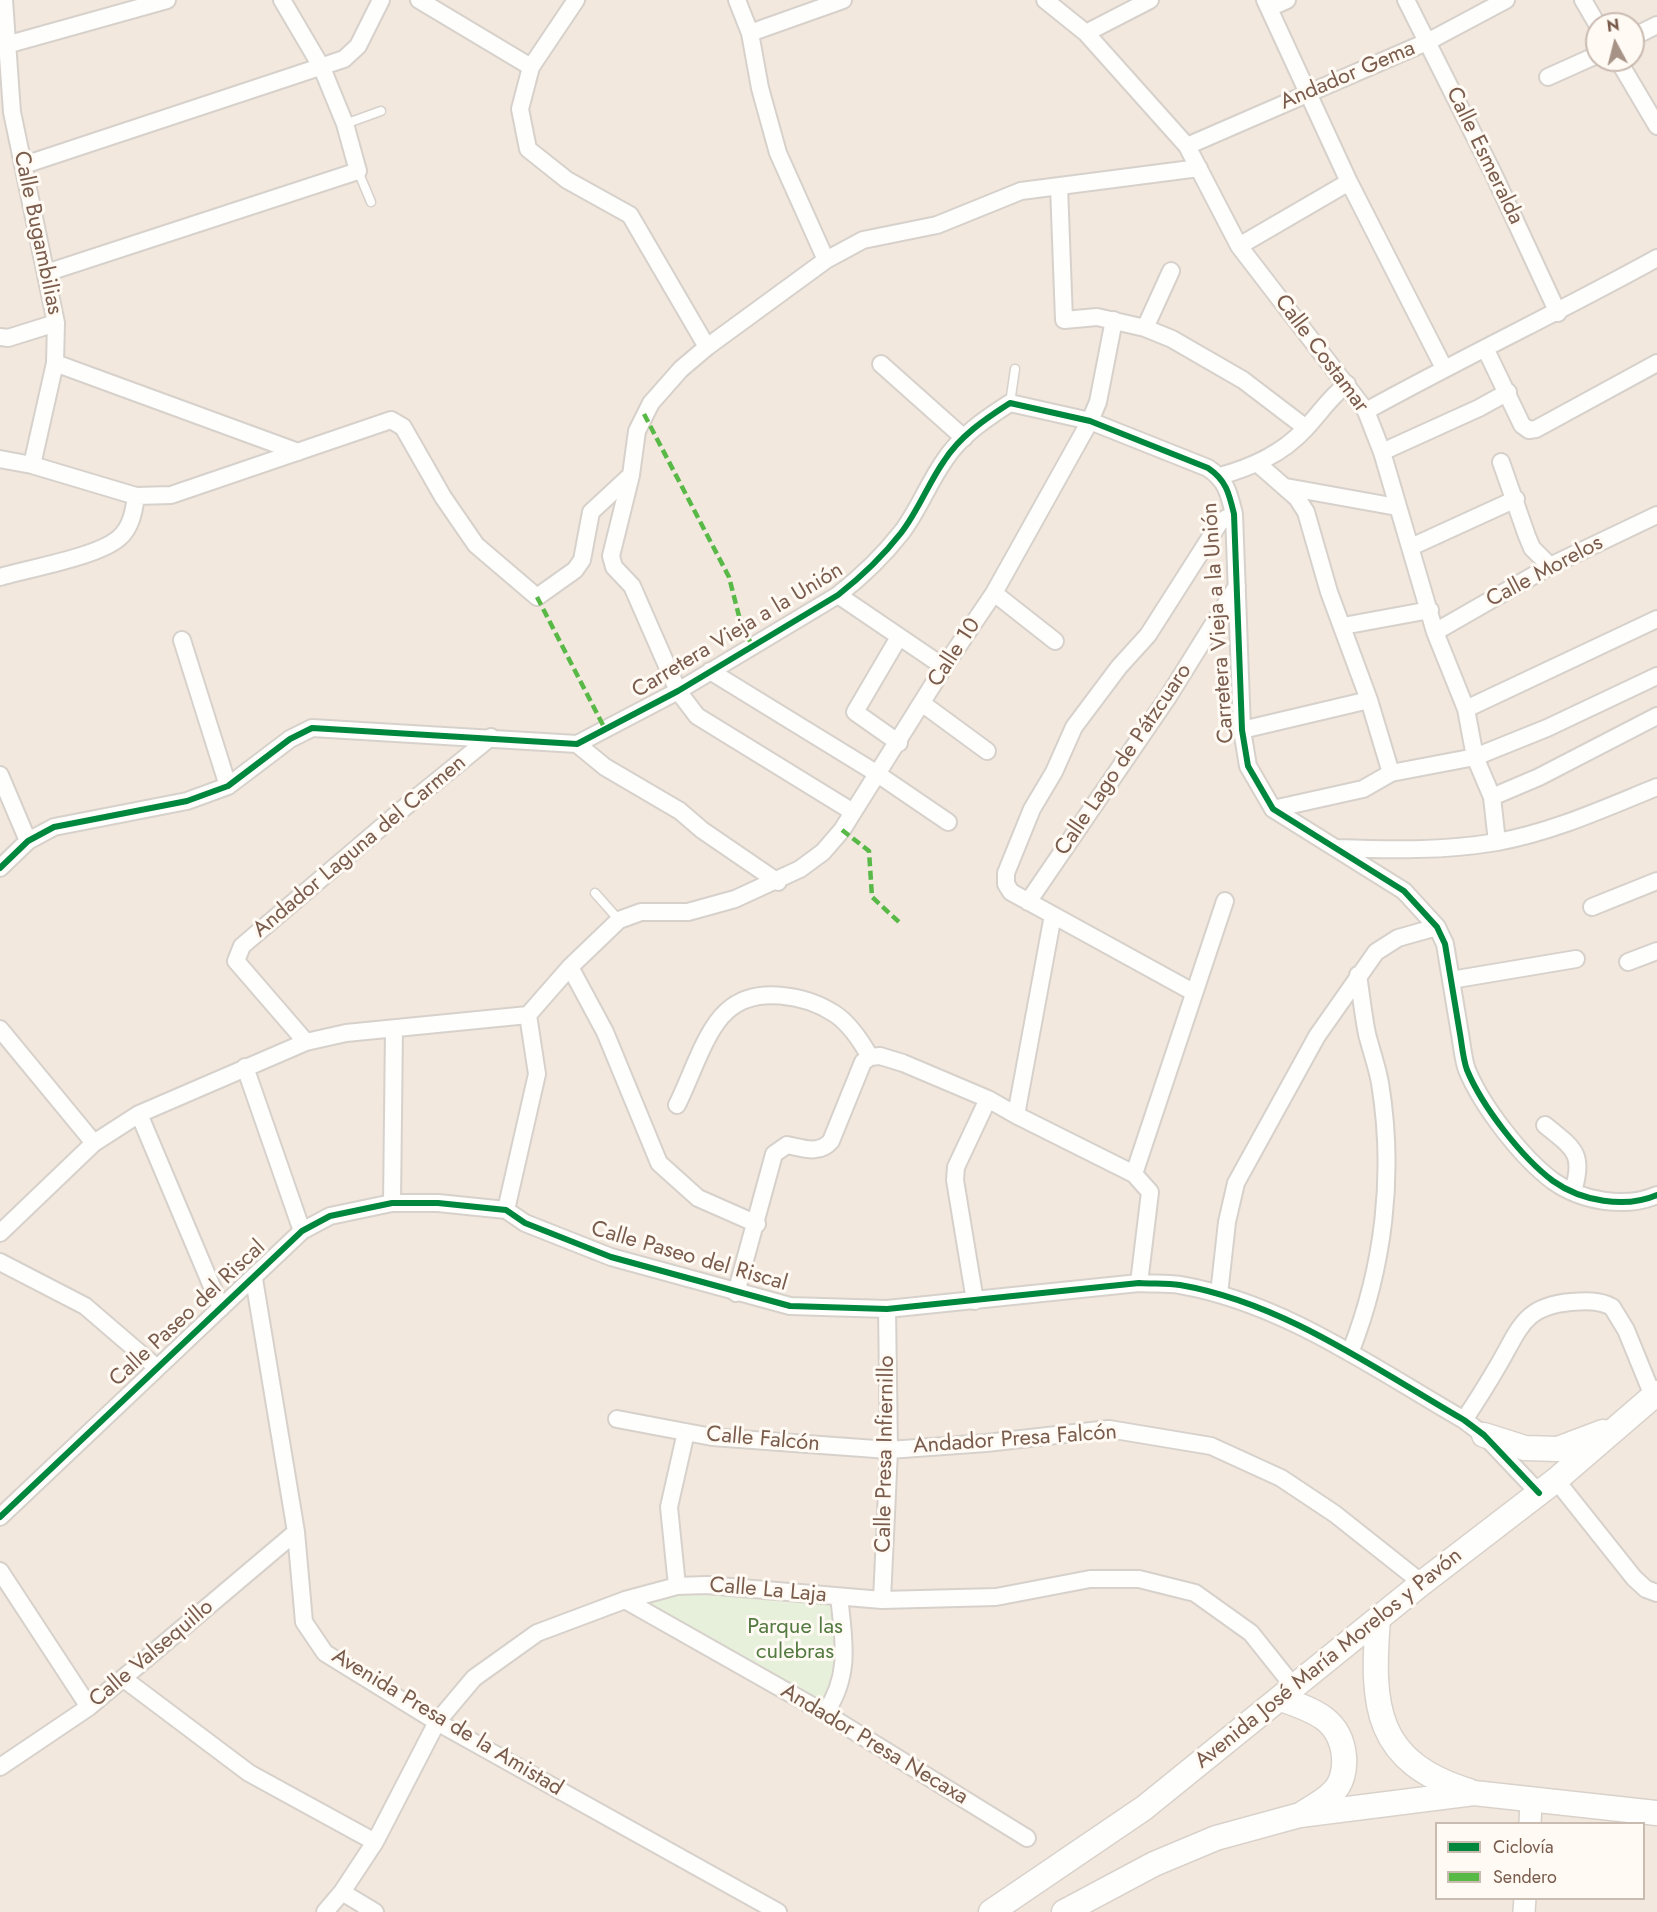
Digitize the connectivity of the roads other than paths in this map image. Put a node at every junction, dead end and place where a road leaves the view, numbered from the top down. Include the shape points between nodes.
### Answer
1 (167, 0) edge
2 (282, 0) edge
3 (381, 0) edge
4 (576, 0) edge
5 (737, 0) edge
6 (843, 0) edge
7 (1045, 0) edge
8 (1150, 0) edge
9 (1287, 0) edge
10 (1406, 0) edge
11 (1506, 0) edge
12 (426, 2) edge
13 (3, 3) edge
14 (1267, 4) edge
15 (750, 33) junction
16 (1086, 33) junction
17 (1429, 41) junction
18 (6, 45) junction
19 (1585, 60) edge
20 (531, 67) junction
21 (322, 68) junction
22 (1624, 72) edge
23 (1548, 77) dead end
24 (1306, 92) junction
25 (381, 111) dead end
26 (6, 114) edge
27 (345, 124) junction
28 (1657, 126) edge
29 (1187, 147) junction
30 (24, 165) junction
31 (1199, 168) junction
32 (358, 171) junction
33 (1349, 182) junction
34 (1059, 186) junction
35 (371, 202) dead end
36 (1239, 246) junction
37 (1657, 258) edge
38 (826, 260) junction
39 (1170, 271) dead end
40 (46, 273) junction
41 (1558, 313) junction
42 (1114, 320) junction
43 (56, 323) junction
44 (1144, 328) junction
45 (0, 337) edge
46 (707, 347) junction
47 (1486, 350) junction
48 (55, 363) junction
49 (1657, 363) edge
50 (881, 364) dead end
51 (1444, 368) junction
52 (1015, 369) dead end
53 (1347, 384) junction
54 (1508, 392) junction
55 (1010, 403) junction
56 (1366, 411) junction
57 (1090, 421) junction
58 (1306, 428) junction
59 (964, 438) junction
60 (298, 452) junction
61 (1382, 452) junction
62 (0, 459) edge
63 (1501, 462) dead end
64 (1257, 463) junction
65 (32, 465) junction
66 (631, 475) junction
67 (1220, 476) junction
68 (1284, 487) junction
69 (136, 496) junction
70 (1516, 499) junction
71 (1397, 507) junction
72 (1234, 514) junction
73 (1657, 515) edge
74 (1411, 547) junction
75 (1550, 566) junction
76 (0, 577) edge
77 (1237, 585) junction
78 (994, 593) junction
79 (838, 595) junction
80 (1430, 610) junction
81 (1657, 619) edge
82 (1343, 626) junction
83 (1435, 632) junction
84 (899, 637) junction
85 (182, 640) dead end
86 (1055, 641) dead end
87 (944, 667) junction
88 (710, 671) junction
89 (1657, 676) edge
90 (678, 691) junction
91 (1369, 700) junction
92 (923, 704) junction
93 (1466, 709) junction
94 (1657, 716) edge
95 (1242, 730) junction
96 (491, 737) junction
97 (899, 742) junction
98 (578, 744) junction
99 (987, 751) dead end
100 (1475, 757) junction
101 (876, 773) junction
102 (1391, 773) junction
103 (0, 775) edge
104 (228, 786) junction
105 (1657, 787) edge
106 (1492, 797) junction
107 (1273, 809) junction
108 (854, 812) junction
109 (948, 822) dead end
110 (28, 841) junction
111 (1497, 842) junction
112 (1333, 848) junction
113 (0, 868) edge
114 (1657, 881) edge
115 (778, 882) junction
116 (595, 893) dead end
117 (1225, 901) dead end
118 (1028, 902) junction
119 (1592, 906) dead end
120 (1053, 915) junction
121 (620, 920) junction
122 (1437, 927) junction
123 (1657, 951) edge
124 (1576, 959) dead end
125 (1628, 962) dead end
126 (570, 967) junction
127 (1358, 975) junction
128 (1450, 980) junction
129 (1193, 992) junction
130 (528, 1014) junction
131 (0, 1029) edge
132 (394, 1029) junction
133 (306, 1042) junction
134 (870, 1057) junction
135 (245, 1067) junction
136 (988, 1099) junction
137 (677, 1105) dead end
138 (138, 1114) junction
139 (1016, 1115) junction
140 (1545, 1125) dead end
141 (94, 1143) junction
142 (1134, 1174) junction
143 (1573, 1191) junction
144 (1657, 1195) edge
145 (392, 1203) junction
146 (506, 1210) junction
147 (757, 1224) junction
148 (302, 1231) junction
149 (0, 1233) edge
150 (0, 1262) edge
151 (254, 1279) junction
152 (1139, 1283) junction
153 (735, 1293) junction
154 (1220, 1294) junction
155 (975, 1300) junction
156 (221, 1308) junction
157 (887, 1309) junction
158 (1350, 1353) junction
159 (156, 1367) junction
160 (1655, 1395) edge
161 (617, 1419) dead end
162 (1464, 1420) junction
163 (1620, 1426) junction
164 (686, 1432) junction
165 (1484, 1435) junction
166 (889, 1450) junction
167 (1547, 1486) junction
168 (0, 1517) edge
169 (296, 1532) junction
170 (0, 1571) edge
171 (1422, 1583) junction
172 (677, 1586) junction
173 (1653, 1587) edge
174 (839, 1597) junction
175 (625, 1600) junction
176 (882, 1600) junction
177 (1378, 1619) junction
178 (124, 1679) junction
179 (1287, 1693) junction
180 (89, 1707) junction
181 (825, 1713) junction
182 (437, 1722) junction
183 (0, 1767) edge
184 (1474, 1793) junction
185 (1530, 1812) edge
186 (1657, 1813) edge
187 (1300, 1815) junction
188 (1027, 1838) dead end
189 (375, 1842) junction
190 (342, 1892) junction
191 (326, 1912) edge
192 (375, 1912) edge
193 (778, 1912) edge
194 (992, 1912) edge
195 (1064, 1912) edge

1 - 18 street
2 - 21 street
3 - 21 street via 358,46 344,59
4 - 20 street
5 - 15 street
6 - 15 street
7 - 16 street, Calle Costamar
8 - 16 street
9 - 14 street
10 - 17 street, Calle Esmeralda
11 - 17 street, Andador Gema
12 - 20 street
13 - 18 street, Calle Bugambilias
14 - 24 street
15 - 38 street via 778,153
16 - 29 street, Calle Costamar
17 - 24 street, Andador Gema
17 - 41 street, Calle Esmeralda
18 - 26 street, Calle Bugambilias
19 - 23 street
20 - 46 street via 520,109 528,149 567,180 630,215
21 - 27 street
21 - 30 street
22 - 28 street
24 - 29 street, Andador Gema
24 - 33 street
25 - 27 lane
26 - 30 street, Calle Bugambilias
27 - 32 street
29 - 31 street, Calle Costamar
30 - 40 street, Calle Bugambilias
31 - 34 street
31 - 36 street, Calle Costamar
32 - 35 lane
32 - 40 street
33 - 36 street
33 - 51 street
34 - 38 street via 1021,190 921,230 863,240
34 - 42 street via 1064,320
36 - 53 street, Calle Costamar
37 - 41 street
38 - 46 street
39 - 44 street
40 - 43 street, Calle Bugambilias
41 - 47 street
42 - 44 street
42 - 57 street, Calle 10 via 1098,402
43 - 45 street
43 - 48 street, Calle Bugambilias
44 - 58 street via 1203,355
46 - 66 street via 681,369 644,414 637,431
47 - 51 street
47 - 54 street
48 - 60 street
48 - 65 street, Calle Bugambilias
49 - 54 street via 1536,429 1528,430 1522,425
50 - 59 street
51 - 56 street
52 - 55 lane
53 - 56 street, Calle Costamar
53 - 58 street via 1330,397
54 - 61 street
55 - 57 street, Carretera Vieja a la Unión
55 - 59 street, Carretera Vieja a la Unión via 980,422
56 - 61 street, Calle Costamar
57 - 67 street, Carretera Vieja a la Unión
57 - 78 street, Calle 10
58 - 64 street via 1285,448
59 - 79 street, Carretera Vieja a la Unión via 944,460 901,533 862,576
60 - 66 street via 391,420 403,427 476,545 537,597 582,560 591,512
60 - 69 street via 171,495
61 - 71 street, Calle Costamar
62 - 65 street
63 - 70 street
64 - 67 street
64 - 68 street
65 - 69 street
66 - 90 street via 611,556 614,567 632,586
67 - 72 street, Carretera Vieja a la Unión via 1230,493
68 - 71 street
68 - 82 street via 1298,498 1306,512
69 - 76 street via 134,516 120,538 96,550
70 - 74 street
70 - 75 street via 1532,548
71 - 74 street, Calle Costamar
72 - 77 street, Carretera Vieja a la Unión
72 - 118 street via 1220,522 1148,635 1074,728 1032,810 1006,873 1011,892
73 - 75 street, Calle Morelos
74 - 80 street, Calle Costamar
75 - 83 street, Calle Morelos
77 - 95 street, Carretera Vieja a la Unión
77 - 118 street, Calle Lago de Pátzcuaro via 1168,697
78 - 86 street
78 - 87 street, Calle 10
79 - 84 street
79 - 88 street, Carretera Vieja a la Unión
80 - 82 street
80 - 83 street, Calle Costamar
81 - 93 street
82 - 91 street
83 - 93 street, Calle Costamar
84 - 87 street
84 - 97 street via 855,712
85 - 104 street
87 - 92 street, Calle 10
88 - 90 street, Carretera Vieja a la Unión
88 - 101 street
89 - 100 street
90 - 98 street, Carretera Vieja a la Unión
90 - 108 street via 697,716
91 - 95 street
91 - 102 street
92 - 97 street, Calle 10
92 - 99 street
93 - 100 street, Calle Costamar
94 - 106 street
95 - 107 street, Carretera Vieja a la Unión via 1248,766
96 - 98 street
96 - 104 street via 312,728 290,739
96 - 133 street, Andador Laguna del Carmen via 242,946 236,961
97 - 101 street, Calle 10
98 - 115 street via 605,767 680,811
100 - 102 street
100 - 106 street, Calle Costamar
101 - 108 street, Calle 10
101 - 109 street
102 - 107 street via 1363,789
103 - 110 street
104 - 110 street via 187,801 54,827
105 - 111 street via 1552,828
106 - 111 street, Calle Costamar
107 - 112 street, Carretera Vieja a la Unión
108 - 115 street, Calle 10 via 823,852
110 - 113 street
111 - 112 street via 1411,850
112 - 122 street, Carretera Vieja a la Unión via 1404,891
114 - 119 street
115 - 121 street via 688,912 641,912
116 - 121 lane
117 - 129 street
118 - 120 street
120 - 129 street
120 - 139 street
121 - 126 street
122 - 127 street via 1398,938 1376,952
122 - 128 street via 1445,944
123 - 125 street
124 - 128 street
126 - 130 street
126 - 147 street via 605,1032 659,1163 698,1198
127 - 154 street via 1317,1036 1236,1183 1227,1222
127 - 158 street via 1380,1083 1388,1181 1377,1269
128 - 143 street via 1467,1068 1487,1108 1526,1155 1553,1181
129 - 142 street
130 - 132 street
130 - 146 street via 537,1074
131 - 141 street
132 - 133 street via 346,1033
132 - 145 street
133 - 135 street
134 - 136 street via 903,1063
134 - 137 street via 860,1039 837,1015 815,1002 754,996 727,1010 715,1025
134 - 147 street via 863,1062 825,1148 816,1151 787,1145 774,1154
135 - 138 street
135 - 148 street
136 - 139 street
136 - 155 street via 956,1167 955,1180
138 - 141 street
138 - 156 street
139 - 142 street
140 - 143 street via 1577,1156 1580,1170
141 - 149 street
142 - 152 street via 1150,1192
143 - 144 street via 1612,1203
145 - 146 street, Calle Paseo del Riscal
145 - 148 street, Calle Paseo del Riscal via 330,1216
146 - 153 street, Calle Paseo del Riscal via 525,1223 611,1257
147 - 153 street
148 - 151 street, Calle Paseo del Riscal
150 - 159 street via 85,1306
151 - 156 street, Calle Paseo del Riscal
151 - 169 street, Avenida Presa de la Amistad
152 - 154 street, Calle Paseo del Riscal via 1179,1285
152 - 155 street, Calle Paseo del Riscal
153 - 157 street, Calle Paseo del Riscal via 790,1306
154 - 158 street, Calle Paseo del Riscal via 1293,1323
155 - 157 street, Calle Paseo del Riscal
156 - 159 street, Calle Paseo del Riscal
157 - 166 street, Calle Presa Infiernillo
158 - 162 street, Calle Paseo del Riscal
159 - 168 street, Calle Paseo del Riscal
160 - 162 street via 1612,1307 1596,1302 1553,1304 1529,1315 1517,1330
160 - 163 main road, Avenida José María Morelos y Pavón
161 - 164 street
162 - 165 street, Calle Paseo del Riscal
163 - 165 main road via 1558,1449 1525,1448
163 - 167 main road, Avenida José María Morelos y Pavón
164 - 166 street, Calle Falcón
164 - 172 street, Calle Falcón via 669,1507
165 - 167 street, Calle Paseo del Riscal
166 - 171 street, Andador Presa Falcón via 1109,1429 1211,1446 1281,1478 1335,1514
166 - 176 street, Calle Presa Infiernillo
167 - 171 main road, Avenida José María Morelos y Pavón
167 - 173 street, Calle Paseo del Riscal via 1634,1578
169 - 178 street, Calle Valsequillo
169 - 182 street, Avenida Presa de la Amistad via 304,1622 325,1653
170 - 180 street
171 - 177 main road, Avenida José María Morelos y Pavón
172 - 174 street, Calle La Laja via 707,1585
172 - 175 street, Calle La Laja
174 - 176 street, Calle La Laja
174 - 181 street via 844,1643 841,1685
175 - 181 street, Andador Presa Necaxa
175 - 182 street, Calle La Laja via 537,1633 474,1678
176 - 179 street, Calle La Laja via 996,1597 1090,1580 1138,1579 1195,1593 1251,1633
177 - 179 main road, Avenida José María Morelos y Pavón
177 - 184 main road via 1374,1667 1382,1724 1394,1745 1419,1768 1446,1784
178 - 180 street, Calle Valsequillo
178 - 189 street via 249,1773
179 - 187 main road via 1334,1724 1343,1744 1345,1769 1334,1791
179 - 194 main road, Avenida José María Morelos y Pavón via 1144,1808
180 - 183 street, Calle Valsequillo
181 - 188 street, Andador Presa Necaxa
182 - 189 street, Calle La Laja
182 - 193 street, Avenida Presa de la Amistad
184 - 185 main road
184 - 187 main road
185 - 186 main road
187 - 195 main road via 1216,1838 1154,1864
189 - 190 street, Calle La Laja
190 - 191 street, Calle La Laja
190 - 192 street

